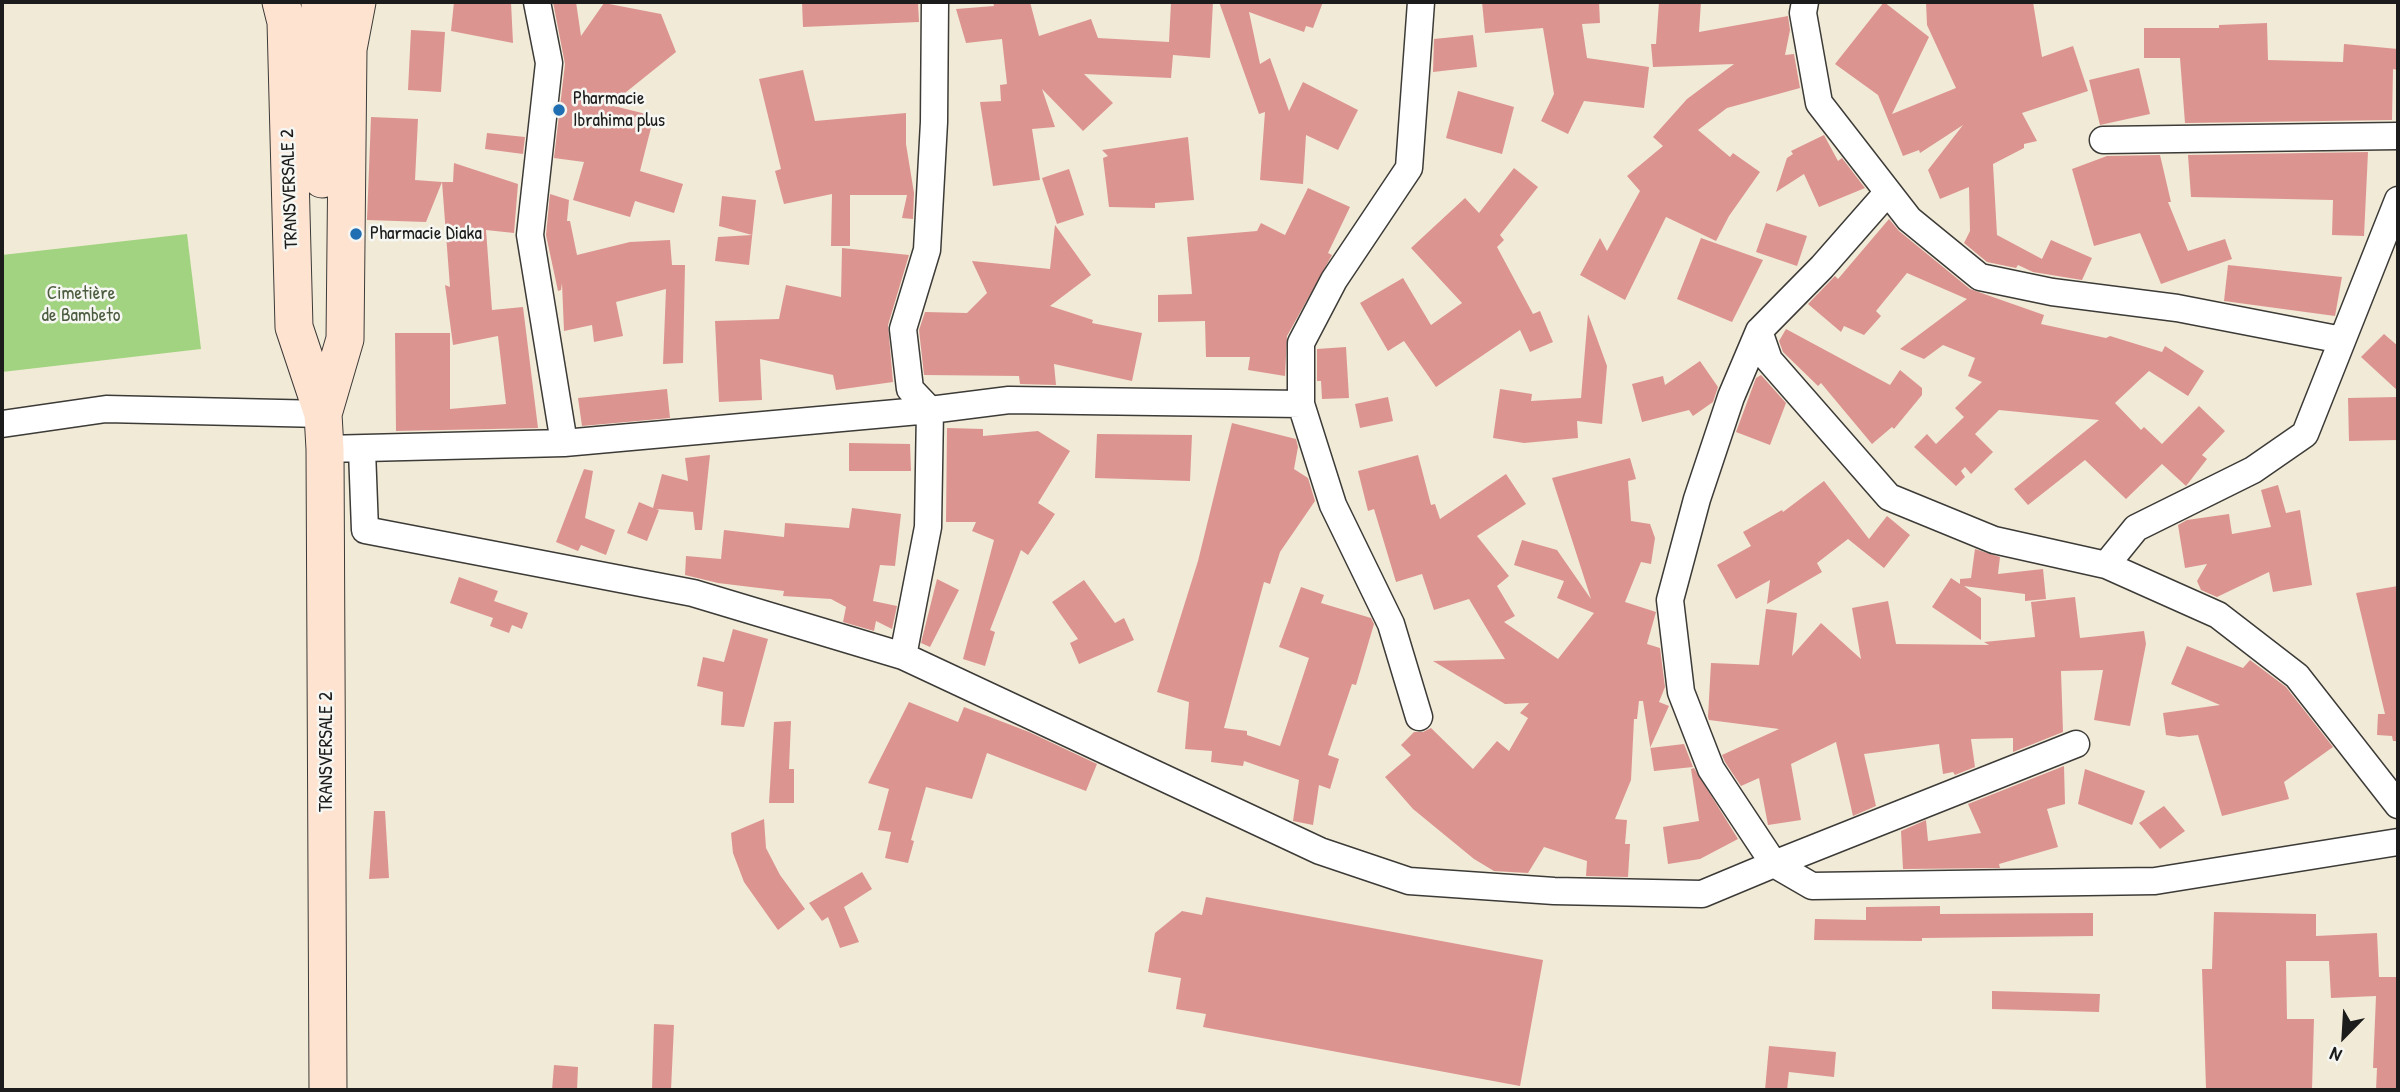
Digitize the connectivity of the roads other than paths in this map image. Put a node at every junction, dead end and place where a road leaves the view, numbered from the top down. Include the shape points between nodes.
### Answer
1 (357, 2) edge
2 (380, 2) edge
3 (537, 2) edge
4 (935, 2) edge
5 (1421, 2) edge
6 (1805, 2) edge
7 (320, 5) dead end
8 (278, 8) edge
9 (348, 49) junction
10 (2398, 136) edge
11 (2103, 140) dead end
12 (1887, 193) junction
13 (2398, 200) edge
14 (1759, 331) junction
15 (2342, 340) junction
16 (1301, 404) junction
17 (930, 411) junction
18 (2, 424) edge
19 (324, 432) junction
20 (564, 443) junction
21 (362, 450) junction
22 (2106, 565) junction
23 (903, 656) junction
24 (1419, 717) dead end
25 (2076, 744) dead end
26 (2398, 805) edge
27 (2398, 842) edge
28 (1774, 864) junction
29 (328, 1090) edge

1 - 9 main road, TRANSVERSALE 2
2 - 9 main road
3 - 20 street via 550,63 530,235
4 - 17 street via 927,250 903,329 909,389
5 - 16 street via 1409,168 1334,281 1301,343
6 - 12 street via 1819,103
7 - 19 main road
8 - 19 main road, TRANSVERSALE 2 via 294,327
9 - 19 main road, TRANSVERSALE 2 via 345,339
10 - 11 street
12 - 14 street
12 - 15 street via 1909,219 1980,277 2052,292 2176,307
13 - 15 street
14 - 22 street via 1769,360 1889,497 1994,540
14 - 28 street via 1697,499 1670,600 1681,692 1711,769
15 - 22 street via 2305,434 2253,470 2136,528
16 - 17 street via 1010,400
16 - 24 street via 1333,505 1391,624
17 - 20 street
17 - 23 street via 928,527
18 - 19 street via 106,409
19 - 21 street
19 - 29 main road, TRANSVERSALE 2
20 - 21 street
21 - 23 street via 365,530 693,593
22 - 26 street via 2218,615 2297,676
23 - 28 street via 1320,851 1409,881 1554,891 1702,894
25 - 28 street
27 - 28 street via 2155,881 1812,886

